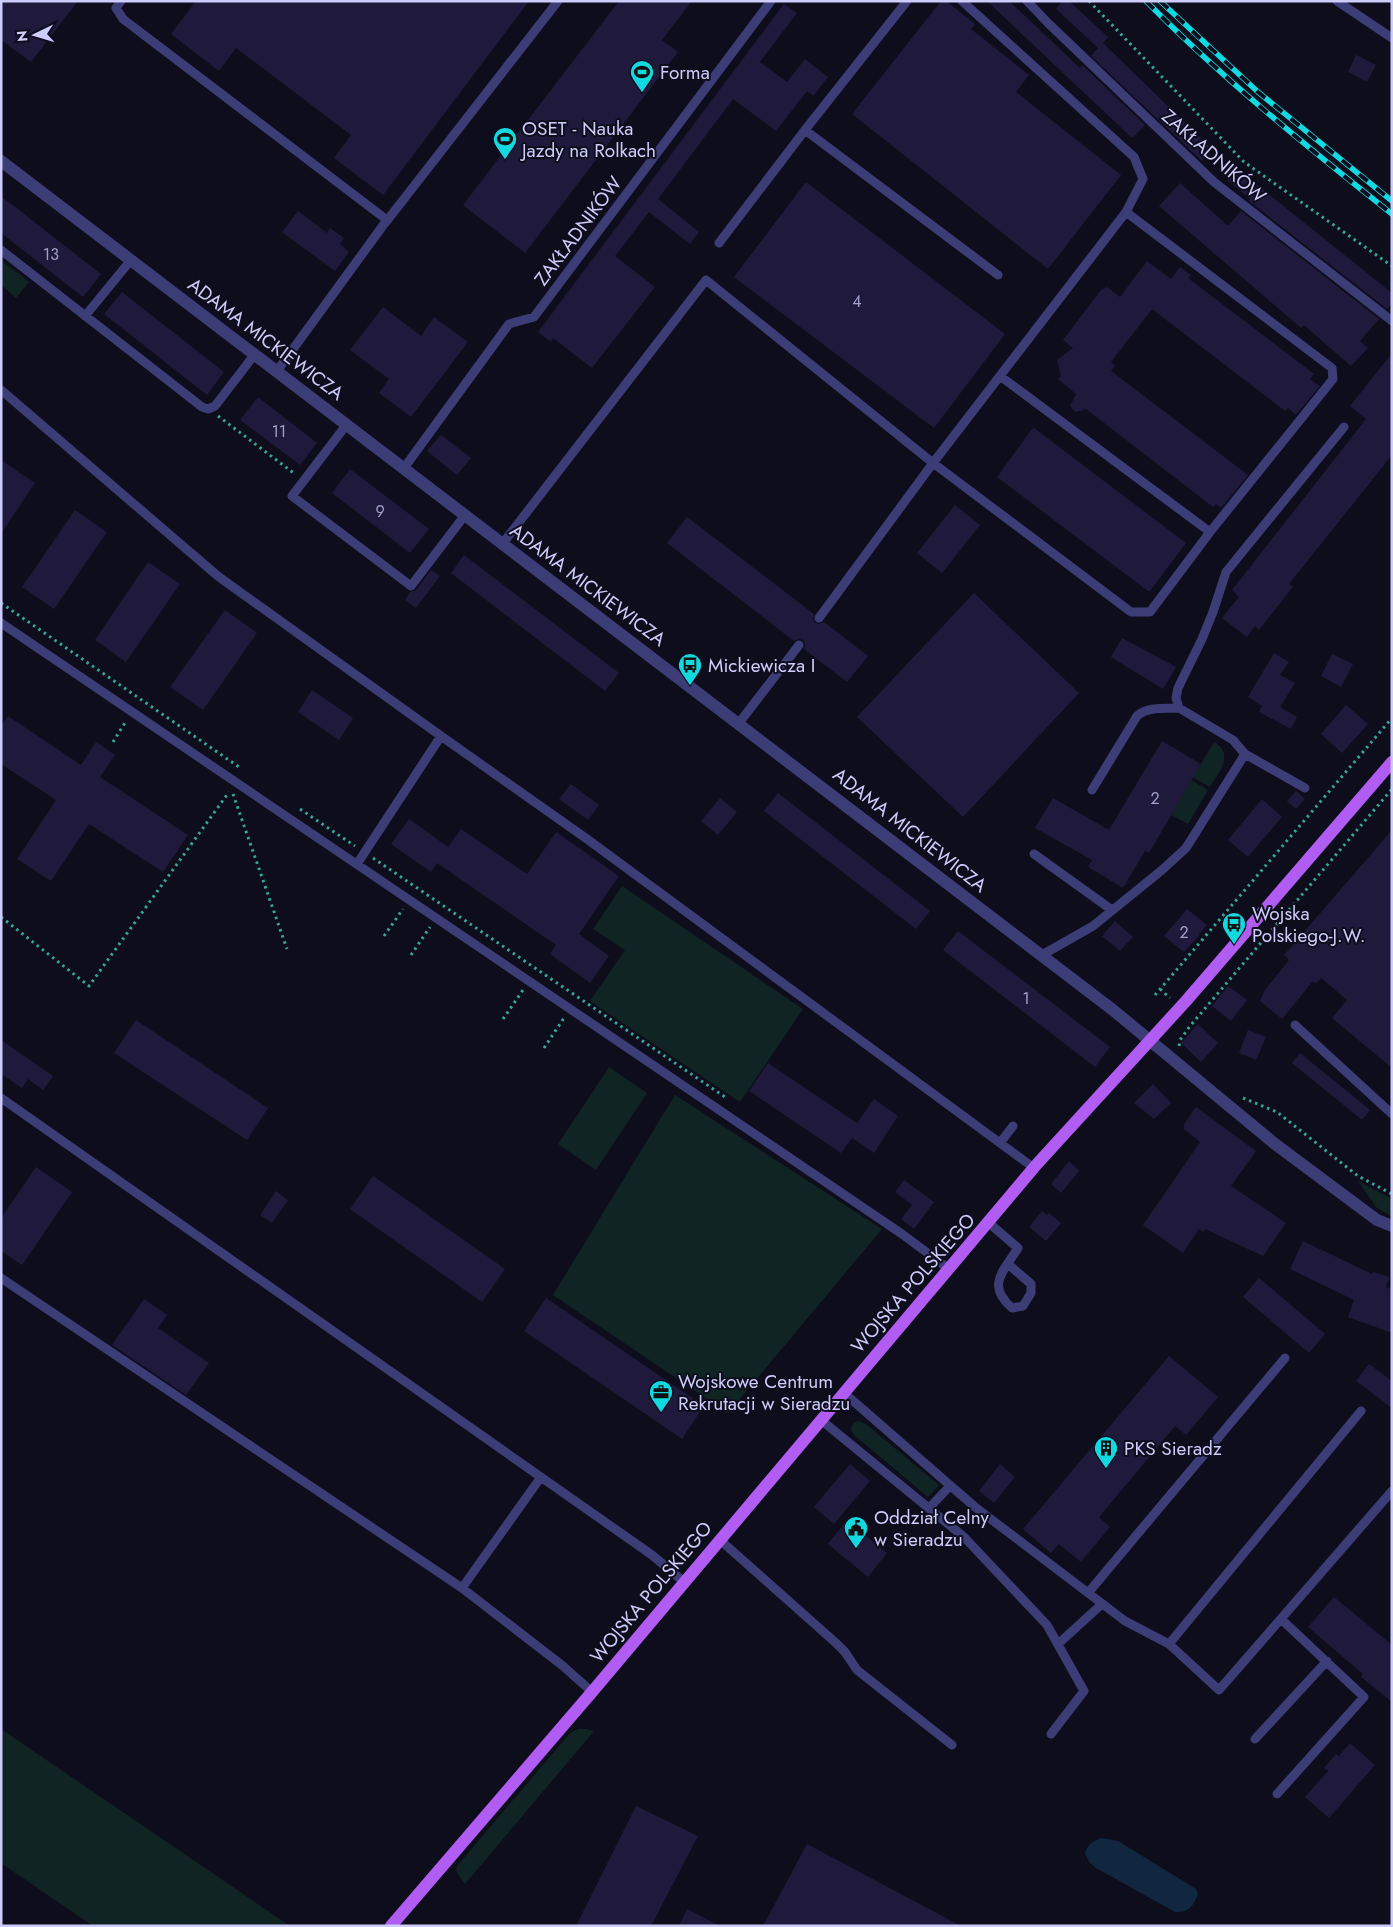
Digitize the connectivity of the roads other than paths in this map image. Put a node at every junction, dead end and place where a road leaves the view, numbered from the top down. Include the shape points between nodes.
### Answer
1 (121, 1) edge
2 (558, 1) edge
3 (771, 1) edge
4 (907, 1) edge
5 (962, 1) edge
6 (1027, 1) edge
7 (1337, 1) edge
8 (1392, 38) edge
9 (805, 130) junction
10 (2, 163) edge
11 (1126, 212) junction
12 (386, 222) junction
13 (719, 243) dead end
14 (1, 250) edge
15 (131, 260) junction
16 (998, 275) dead end
17 (85, 316) junction
18 (1392, 321) edge
19 (255, 354) junction
20 (277, 371) junction
21 (1000, 376) junction
22 (1, 390) edge
23 (347, 424) junction
24 (1344, 427) dead end
25 (933, 463) junction
26 (404, 468) junction
27 (465, 515) junction
28 (1210, 532) junction
29 (503, 543) junction
30 (819, 618) dead end
31 (2, 626) edge
32 (798, 645) dead end
33 (1179, 708) junction
34 (739, 723) junction
35 (441, 736) junction
36 (1245, 754) junction
37 (1392, 762) edge
38 (1305, 788) dead end
39 (1092, 790) dead end
40 (1034, 854) dead end
41 (357, 864) junction
42 (1112, 910) junction
43 (1042, 955) junction
44 (1296, 1025) dead end
45 (1149, 1040) junction
46 (1, 1098) edge
47 (1392, 1114) edge
48 (1013, 1126) dead end
49 (1000, 1143) junction
50 (1034, 1168) junction
51 (989, 1223) junction
52 (1392, 1226) edge
53 (1008, 1264) junction
54 (949, 1269) junction
55 (1, 1278) edge
56 (1285, 1358) dead end
57 (844, 1393) junction
58 (1361, 1411) dead end
59 (821, 1420) junction
60 (540, 1478) junction
61 (950, 1486) junction
62 (1392, 1491) edge
63 (928, 1508) junction
64 (720, 1540) junction
65 (684, 1582) junction
66 (462, 1588) junction
67 (1088, 1593) junction
68 (1102, 1604) junction
69 (1281, 1618) junction
70 (1058, 1644) junction
71 (1168, 1644) junction
72 (1327, 1661) junction
73 (592, 1692) junction
74 (1051, 1734) dead end
75 (1255, 1739) dead end
76 (952, 1745) dead end
77 (1277, 1794) dead end
78 (391, 1926) edge

1 - 12 lane via 116,8 124,19
2 - 12 lane
3 - 26 lane, ZAKŁADNIKÓW via 534,317 509,324
4 - 9 lane
5 - 11 lane via 1134,157 1143,179
6 - 18 lane, ZAKŁADNIKÓW via 1214,182
7 - 8 lane
9 - 13 lane
9 - 16 lane
10 - 15 street, ADAMA MICKIEWICZA
11 - 21 lane
11 - 28 lane via 1332,368 1333,380
12 - 20 lane
14 - 17 lane
15 - 17 lane
15 - 19 street, ADAMA MICKIEWICZA
17 - 19 lane via 208,409 215,406
19 - 20 street, ADAMA MICKIEWICZA
20 - 23 street, ADAMA MICKIEWICZA
21 - 25 lane
21 - 28 lane
22 - 35 lane via 219,577
23 - 26 street, ADAMA MICKIEWICZA
23 - 27 lane via 292,496 410,586
24 - 33 lane via 1226,572 1206,630 1178,688
25 - 28 lane via 1131,612 1150,612
25 - 29 lane via 706,280
25 - 30 lane
26 - 27 street, ADAMA MICKIEWICZA
27 - 29 street, ADAMA MICKIEWICZA
29 - 34 street, ADAMA MICKIEWICZA
31 - 41 lane
32 - 34 lane
33 - 36 lane via 1233,740
33 - 39 lane via 1150,709 1137,716
34 - 43 street, ADAMA MICKIEWICZA
35 - 41 lane
35 - 49 lane via 587,839
36 - 38 lane
36 - 42 lane via 1186,848
37 - 45 main road, WOJSKA POLSKIEGO
40 - 42 lane
41 - 54 lane
42 - 43 lane via 1093,926
43 - 45 street, ADAMA MICKIEWICZA
44 - 47 lane
45 - 50 main road, WOJSKA POLSKIEGO
45 - 52 street, ADAMA MICKIEWICZA via 1275,1144 1377,1220
46 - 60 lane
48 - 49 lane
49 - 50 lane
50 - 51 main road, WOJSKA POLSKIEGO
51 - 53 lane via 1018,1248
51 - 54 main road, WOJSKA POLSKIEGO
53 - 53 lane via 997,1287 1002,1299 1012,1308 1023,1306 1031,1294 1031,1284
54 - 57 main road, WOJSKA POLSKIEGO
55 - 66 lane
56 - 67 lane
57 - 59 main road, WOJSKA POLSKIEGO
57 - 61 lane
58 - 71 lane
59 - 63 lane
59 - 64 main road, WOJSKA POLSKIEGO
60 - 65 lane
60 - 66 lane
61 - 63 lane
61 - 67 lane
62 - 69 lane
63 - 70 lane via 971,1544 1047,1625
64 - 65 main road, WOJSKA POLSKIEGO
64 - 76 lane via 836,1643 856,1670
65 - 73 main road, WOJSKA POLSKIEGO
66 - 73 lane
67 - 68 lane
68 - 70 lane
68 - 71 lane via 1125,1621
69 - 71 lane via 1220,1690
69 - 72 lane
70 - 74 lane via 1084,1691
72 - 75 lane
72 - 77 lane via 1364,1697
73 - 78 main road, WOJSKA POLSKIEGO

